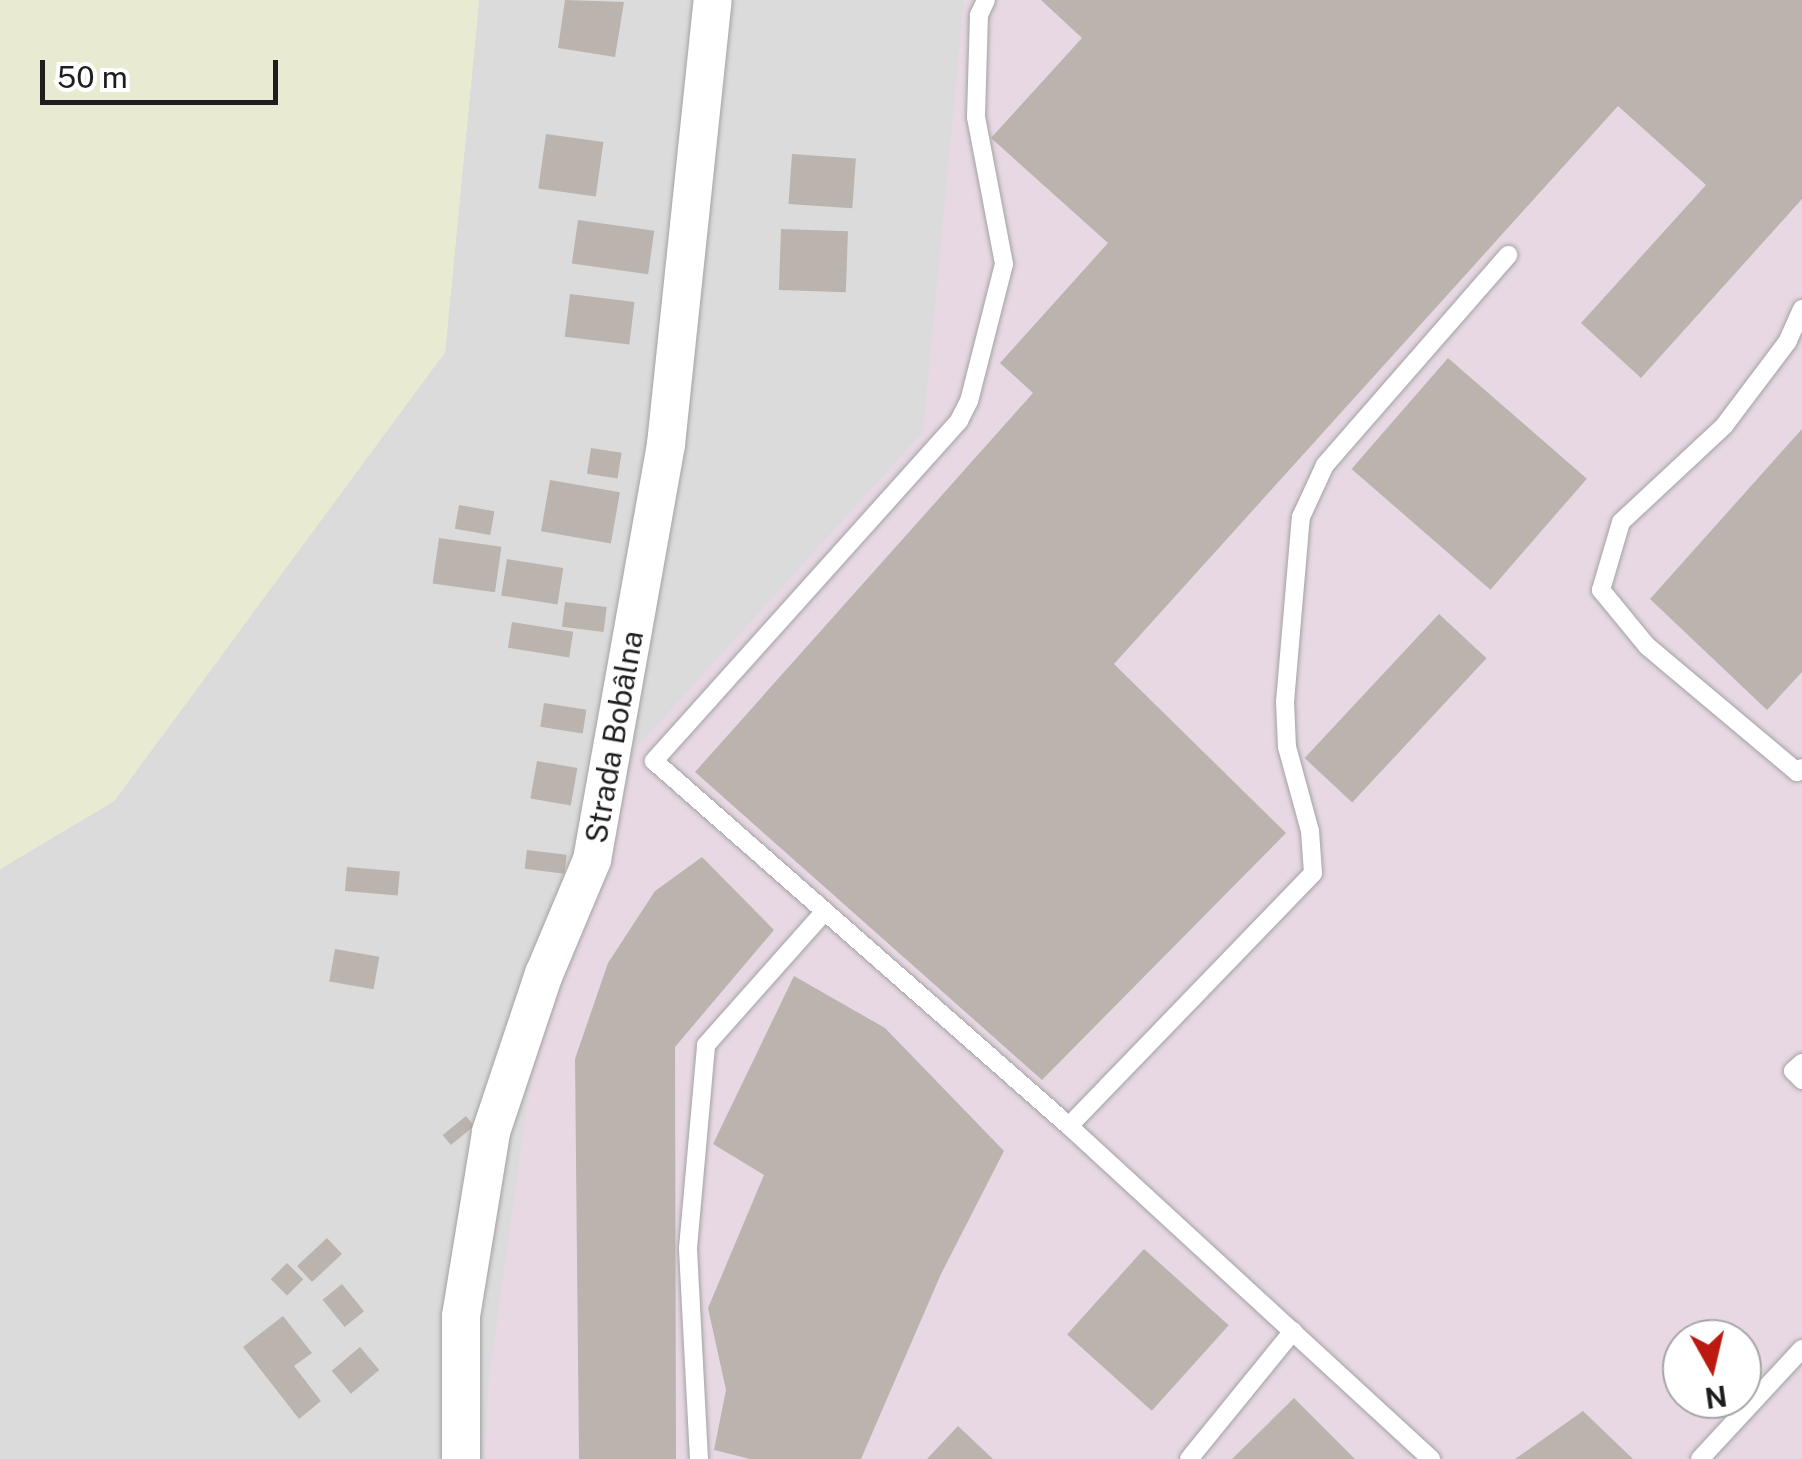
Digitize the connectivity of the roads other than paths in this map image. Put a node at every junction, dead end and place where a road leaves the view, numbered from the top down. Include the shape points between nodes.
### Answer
1 (712, 0) edge
2 (986, 0) edge
3 (1508, 255) dead end
4 (1802, 309) edge
5 (1802, 768) edge
6 (824, 912) junction
7 (1802, 1064) edge
8 (1802, 1080) edge
9 (1069, 1126) junction
10 (1293, 1331) junction
11 (1802, 1349) edge
12 (461, 1459) edge
13 (699, 1459) edge
14 (1190, 1459) edge
15 (1431, 1459) edge
16 (1700, 1459) edge

1 - 12 street, Strada Bobâlna via 660,480 592,860 544,974 492,1132 461,1316
2 - 6 lane via 979,15 976,117 1004,264 969,401 958,422 654,761
3 - 9 lane via 1325,464 1300,518 1287,747 1310,831 1313,873
4 - 5 lane via 1788,341 1724,426 1622,522 1601,590 1648,646 1797,772
6 - 9 lane
6 - 13 lane via 706,1045 688,1248
7 - 8 lane via 1793,1071
9 - 10 lane
10 - 14 lane
10 - 15 lane
11 - 16 lane

